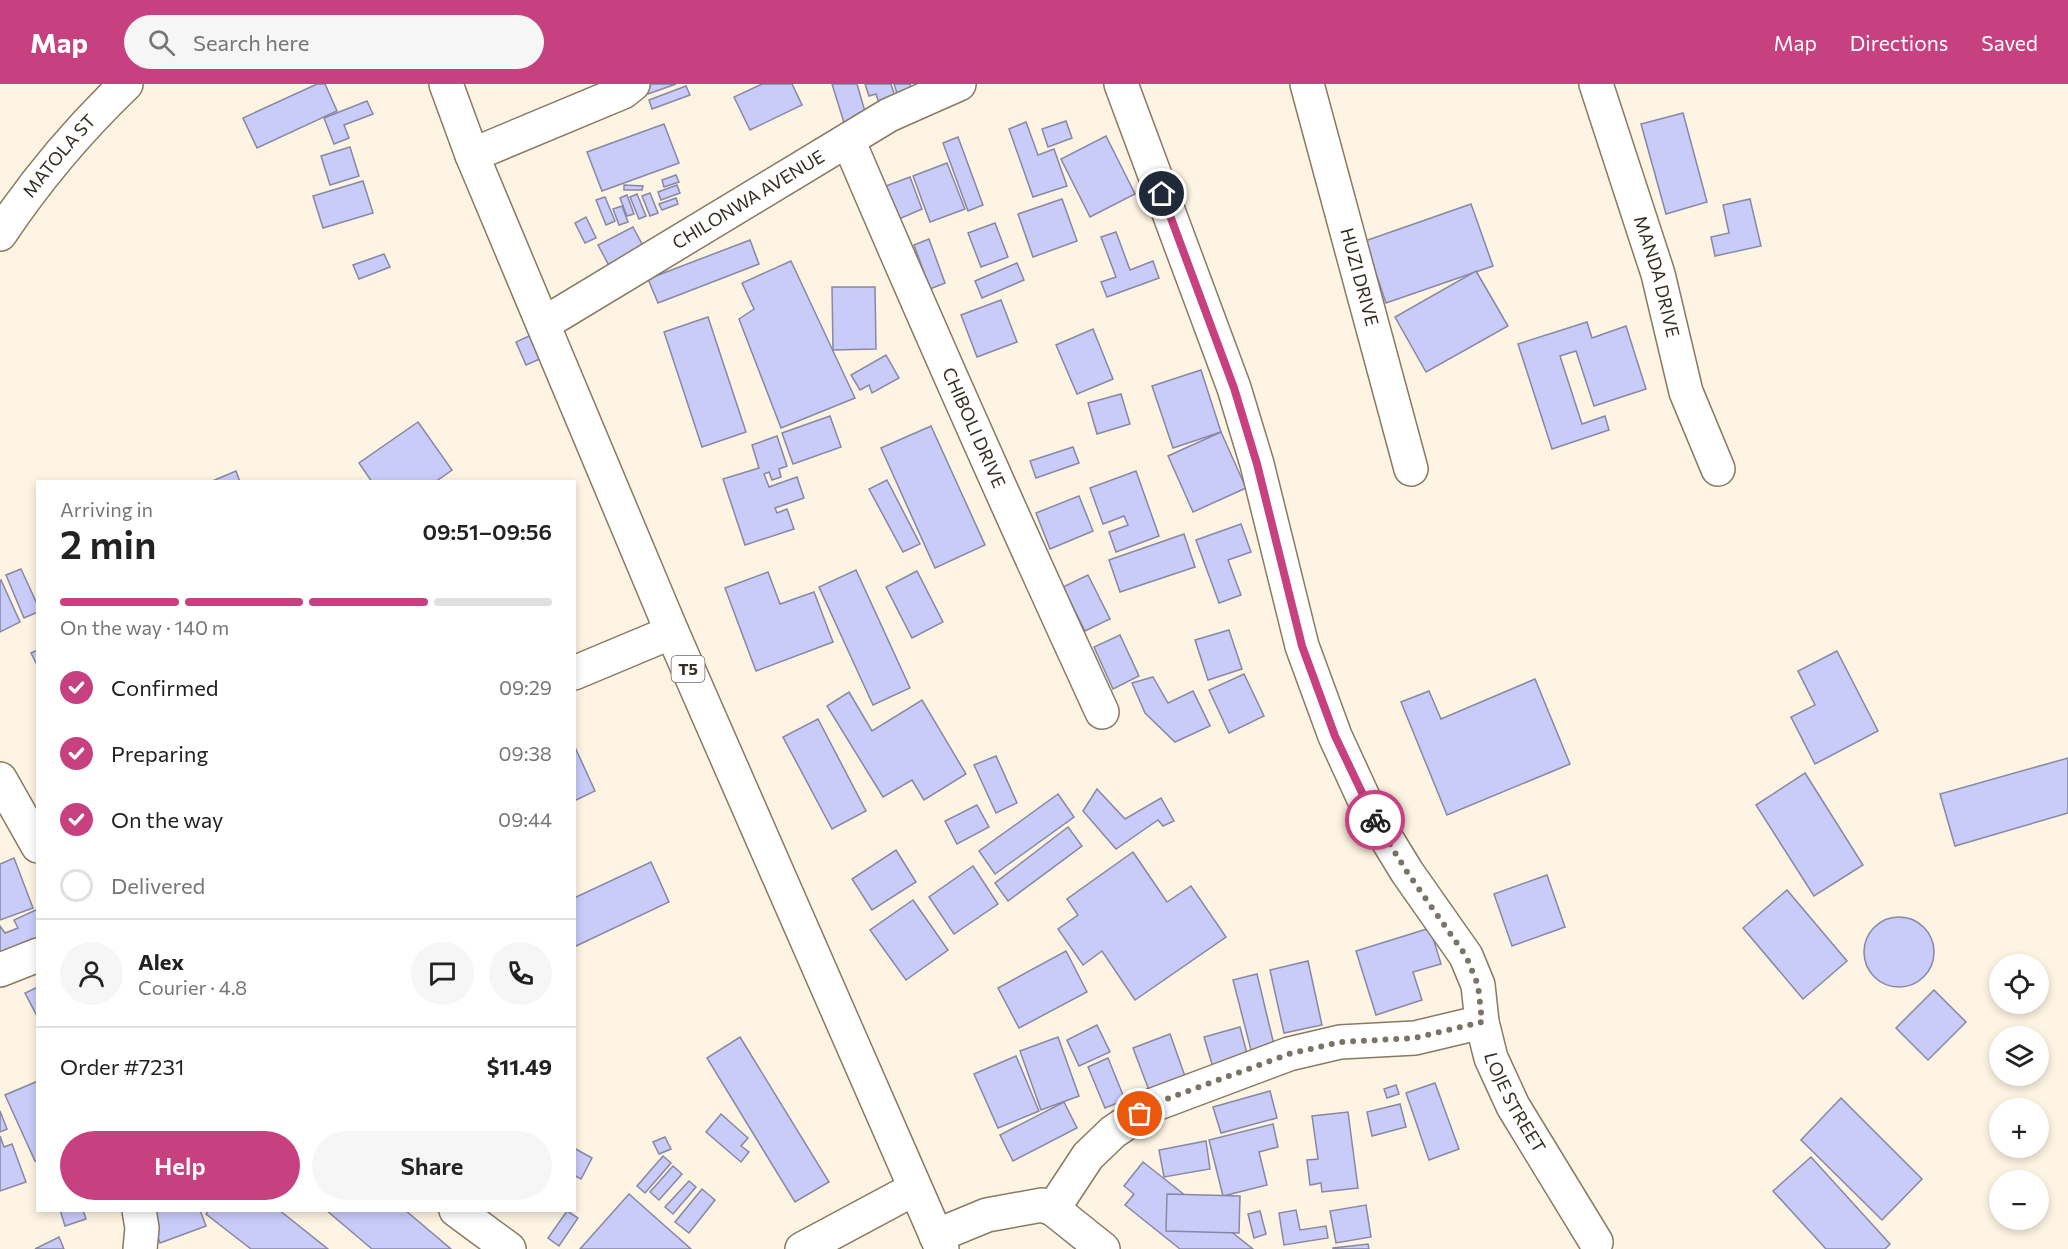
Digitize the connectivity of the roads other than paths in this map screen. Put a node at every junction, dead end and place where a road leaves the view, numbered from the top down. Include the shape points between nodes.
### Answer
1 (126, 84) edge
2 (446, 84) edge
3 (633, 84) edge
4 (959, 84) edge
5 (1121, 84) edge
6 (1307, 84) edge
7 (1596, 84) edge
8 (848, 140) junction
9 (472, 155) junction
10 (0, 234) edge
11 (543, 324) junction
12 (1412, 469) dead end
13 (1718, 469) dead end
14 (672, 632) junction
15 (576, 672) edge
16 (1102, 712) dead end
17 (0, 779) edge
18 (36, 842) edge
19 (36, 957) edge
20 (0, 970) edge
21 (1482, 1022) junction
22 (914, 1189) junction
23 (1053, 1209) junction
24 (139, 1212) edge
25 (459, 1212) edge
26 (1596, 1242) dead end
27 (939, 1243) edge
28 (140, 1249) edge
29 (509, 1249) edge
30 (802, 1249) edge
31 (1103, 1249) edge

1 - 10 main road, MATOLA ST via 66,144
2 - 9 main road, T5
3 - 9 main road via 623,92
4 - 8 main road, CHILONWA AVENUE via 890,115
5 - 21 main road, LOJE STREET via 1234,388 1302,646 1335,736 1369,810 1466,956 1478,985
6 - 12 main road, HUZI DRIVE
7 - 13 main road, MANDA DRIVE via 1658,274 1686,392
8 - 11 main road, CHILONWA AVENUE
8 - 16 main road, CHIBOLI DRIVE via 944,366
9 - 11 main road, T5
11 - 14 main road, T5
14 - 15 main road
14 - 22 main road, T5
17 - 18 main road
19 - 20 main road
21 - 23 main road via 1415,1038 1340,1042 1289,1054 1153,1104 1113,1132 1088,1156
21 - 26 main road, LOJE STREET via 1491,1058 1513,1106
22 - 27 main road, T5
22 - 30 main road
23 - 27 main road via 1033,1206 987,1215
23 - 31 main road
24 - 28 main road
25 - 29 main road

